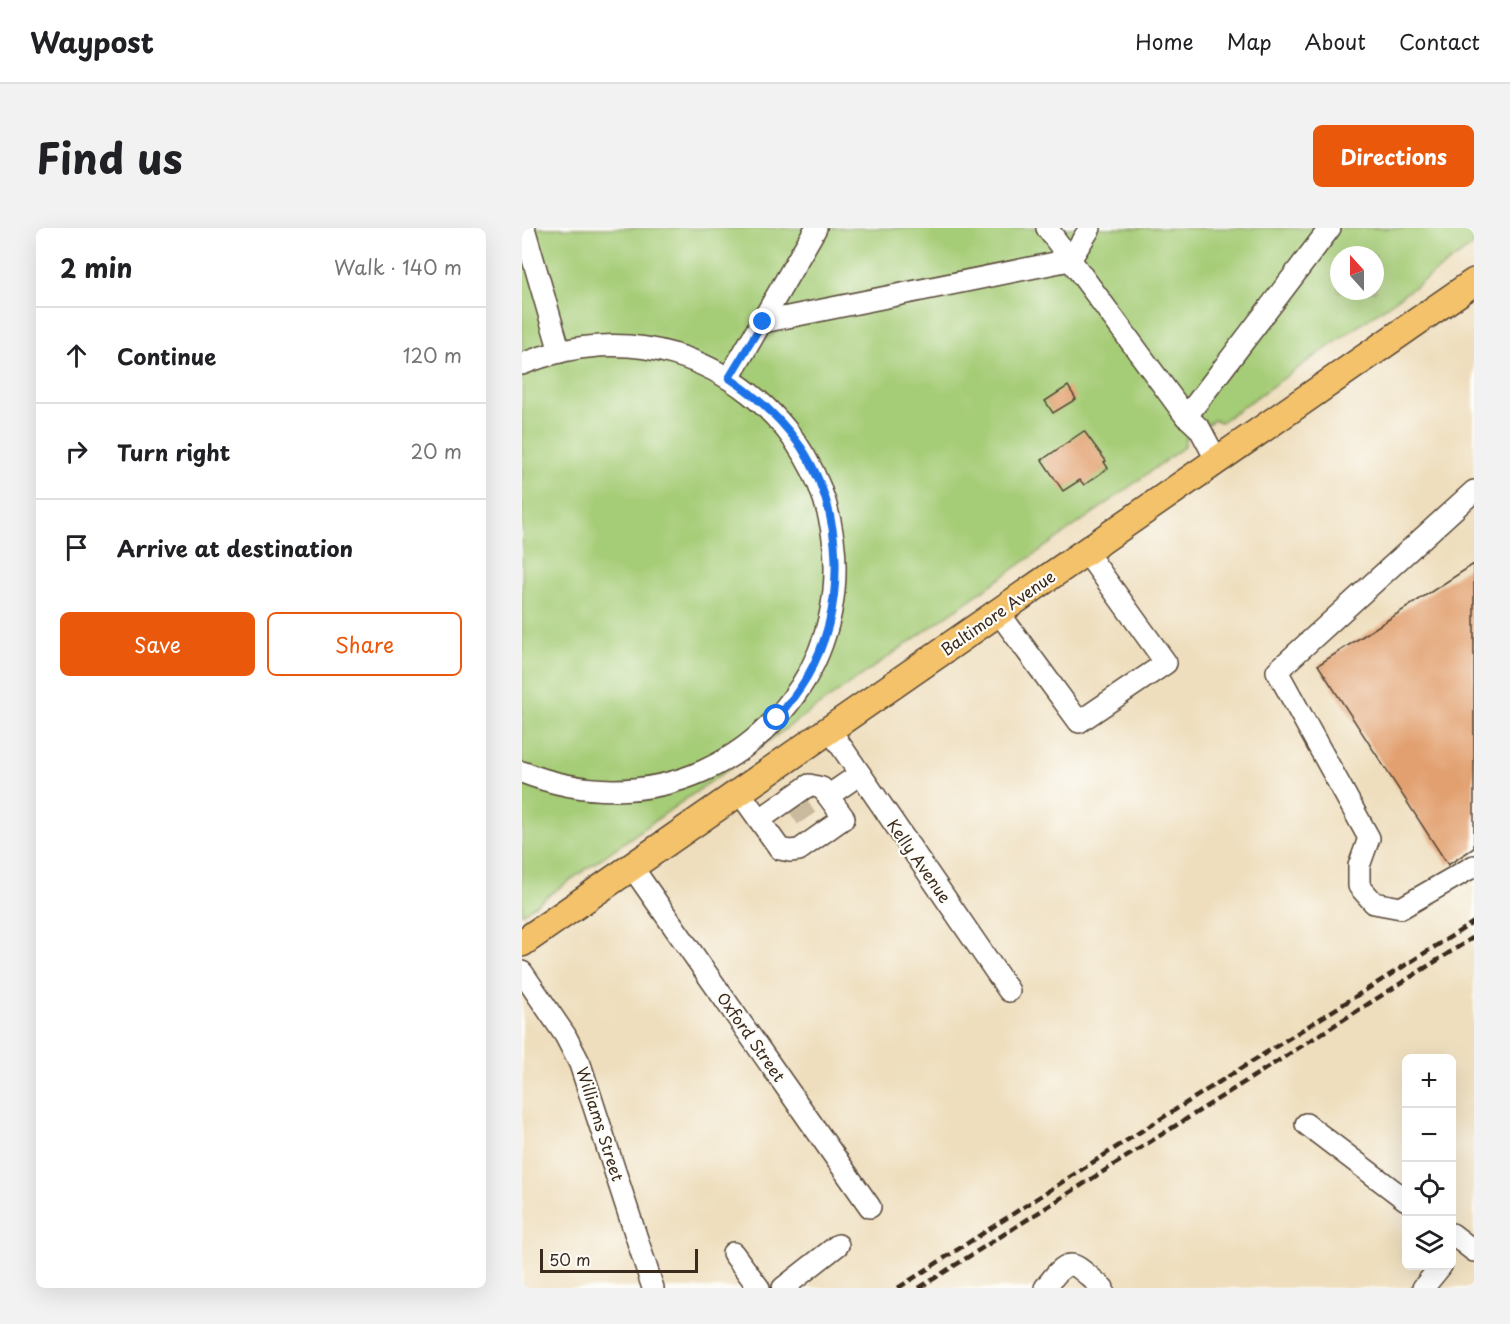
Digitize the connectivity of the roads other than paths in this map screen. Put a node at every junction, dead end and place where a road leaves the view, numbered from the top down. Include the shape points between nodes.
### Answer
1 (524, 228) edge
2 (816, 228) edge
3 (1047, 228) edge
4 (1090, 228) edge
5 (1330, 228) edge
6 (1070, 260) junction
7 (1474, 282) edge
8 (763, 322) junction
9 (560, 352) junction
10 (522, 364) edge
11 (729, 378) junction
12 (1186, 417) junction
13 (1217, 461) junction
14 (1474, 491) edge
15 (1086, 552) junction
16 (999, 613) junction
17 (830, 730) junction
18 (522, 772) edge
19 (860, 774) junction
20 (740, 793) junction
21 (828, 796) junction
22 (759, 820) junction
23 (1474, 866) edge
24 (632, 867) junction
25 (522, 943) edge
26 (522, 972) edge
27 (1009, 991) dead end
28 (1305, 1124) dead end
29 (1402, 1196) edge
30 (870, 1207) dead end
31 (838, 1245) dead end
32 (733, 1253) dead end
33 (1438, 1270) edge
34 (651, 1287) edge
35 (759, 1288) edge
36 (783, 1288) edge
37 (1045, 1288) edge
38 (1103, 1288) edge
39 (1423, 1288) edge

1 - 9 street
2 - 8 street
3 - 6 street
4 - 6 street
5 - 12 street
6 - 8 street
6 - 12 street
7 - 13 main road, Baltimore Avenue
8 - 11 street
9 - 10 street
9 - 11 street via 608,345 650,348 691,359
11 - 18 street via 762,402 790,433 812,467 827,505 836,577 828,628 808,676 759,736 692,776 667,784 616,791 565,786
12 - 13 street via 1200,429
13 - 15 main road, Baltimore Avenue
14 - 23 street via 1277,670 1369,838 1359,866 1359,886 1374,903 1401,908
15 - 16 main road, Baltimore Avenue
15 - 16 street via 1166,663 1079,722
16 - 17 main road, Baltimore Avenue
17 - 19 street, Kelly Avenue
17 - 20 main road, Baltimore Avenue
19 - 21 street
19 - 27 street, Kelly Avenue
20 - 22 street
20 - 24 main road, Baltimore Avenue
21 - 22 street via 822,788 808,785 794,799
21 - 22 street via 844,818 814,830 799,850 780,849
24 - 25 main road, Baltimore Avenue
24 - 30 street, Oxford Street
26 - 34 street, Williams Street via 566,1035 580,1064
28 - 29 street
31 - 36 street
32 - 35 street
33 - 39 street
37 - 38 street via 1065,1264 1074,1265

